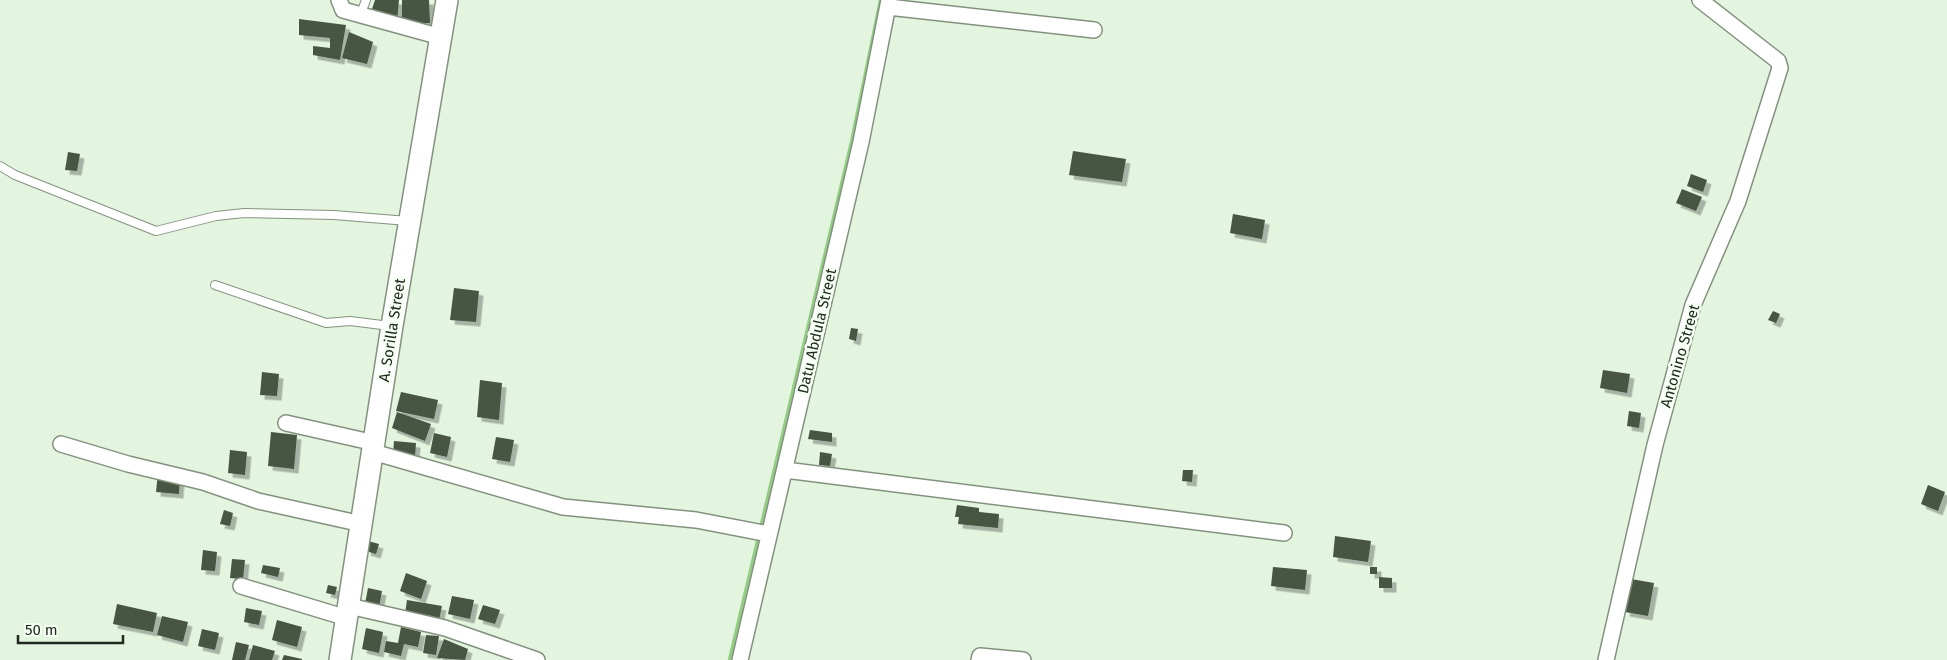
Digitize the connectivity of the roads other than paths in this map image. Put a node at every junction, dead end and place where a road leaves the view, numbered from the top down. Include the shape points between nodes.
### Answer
1 (339, 0) edge
2 (366, 0) edge
3 (447, 0) edge
4 (1700, 0) edge
5 (888, 3) edge
6 (360, 16) junction
7 (1094, 30) dead end
8 (441, 37) junction
9 (0, 166) edge
10 (410, 221) junction
11 (215, 285) dead end
12 (392, 326) junction
13 (286, 423) dead end
14 (61, 444) dead end
15 (374, 448) junction
16 (785, 470) junction
17 (362, 524) junction
18 (1284, 533) dead end
19 (769, 534) junction
20 (241, 586) dead end
21 (348, 612) junction
22 (340, 660) edge
23 (537, 660) edge
24 (740, 660) edge
25 (979, 660) edge
26 (1023, 660) edge
27 (1606, 660) edge

1 - 6 street via 343,10
2 - 6 lane
3 - 8 street, A. Sorilla Street
4 - 27 street, Antonino Street via 1778,61 1780,68 1738,201 1688,323 1655,445
5 - 7 street
5 - 16 street, Datu Abdula Street via 861,142
6 - 8 street
8 - 10 street, A. Sorilla Street
9 - 10 lane via 15,175 156,231 216,216 244,213
10 - 12 street, A. Sorilla Street
11 - 12 lane via 326,324 350,320
12 - 15 street, A. Sorilla Street
13 - 15 street
14 - 17 street via 203,482 258,501
15 - 17 street, A. Sorilla Street
15 - 19 street via 563,508 696,520
16 - 18 street
16 - 19 street, Datu Abdula Street
17 - 21 street, A. Sorilla Street
19 - 24 street, Datu Abdula Street
20 - 21 street
21 - 22 street, A. Sorilla Street
21 - 23 street via 445,628
25 - 26 street via 980,656

